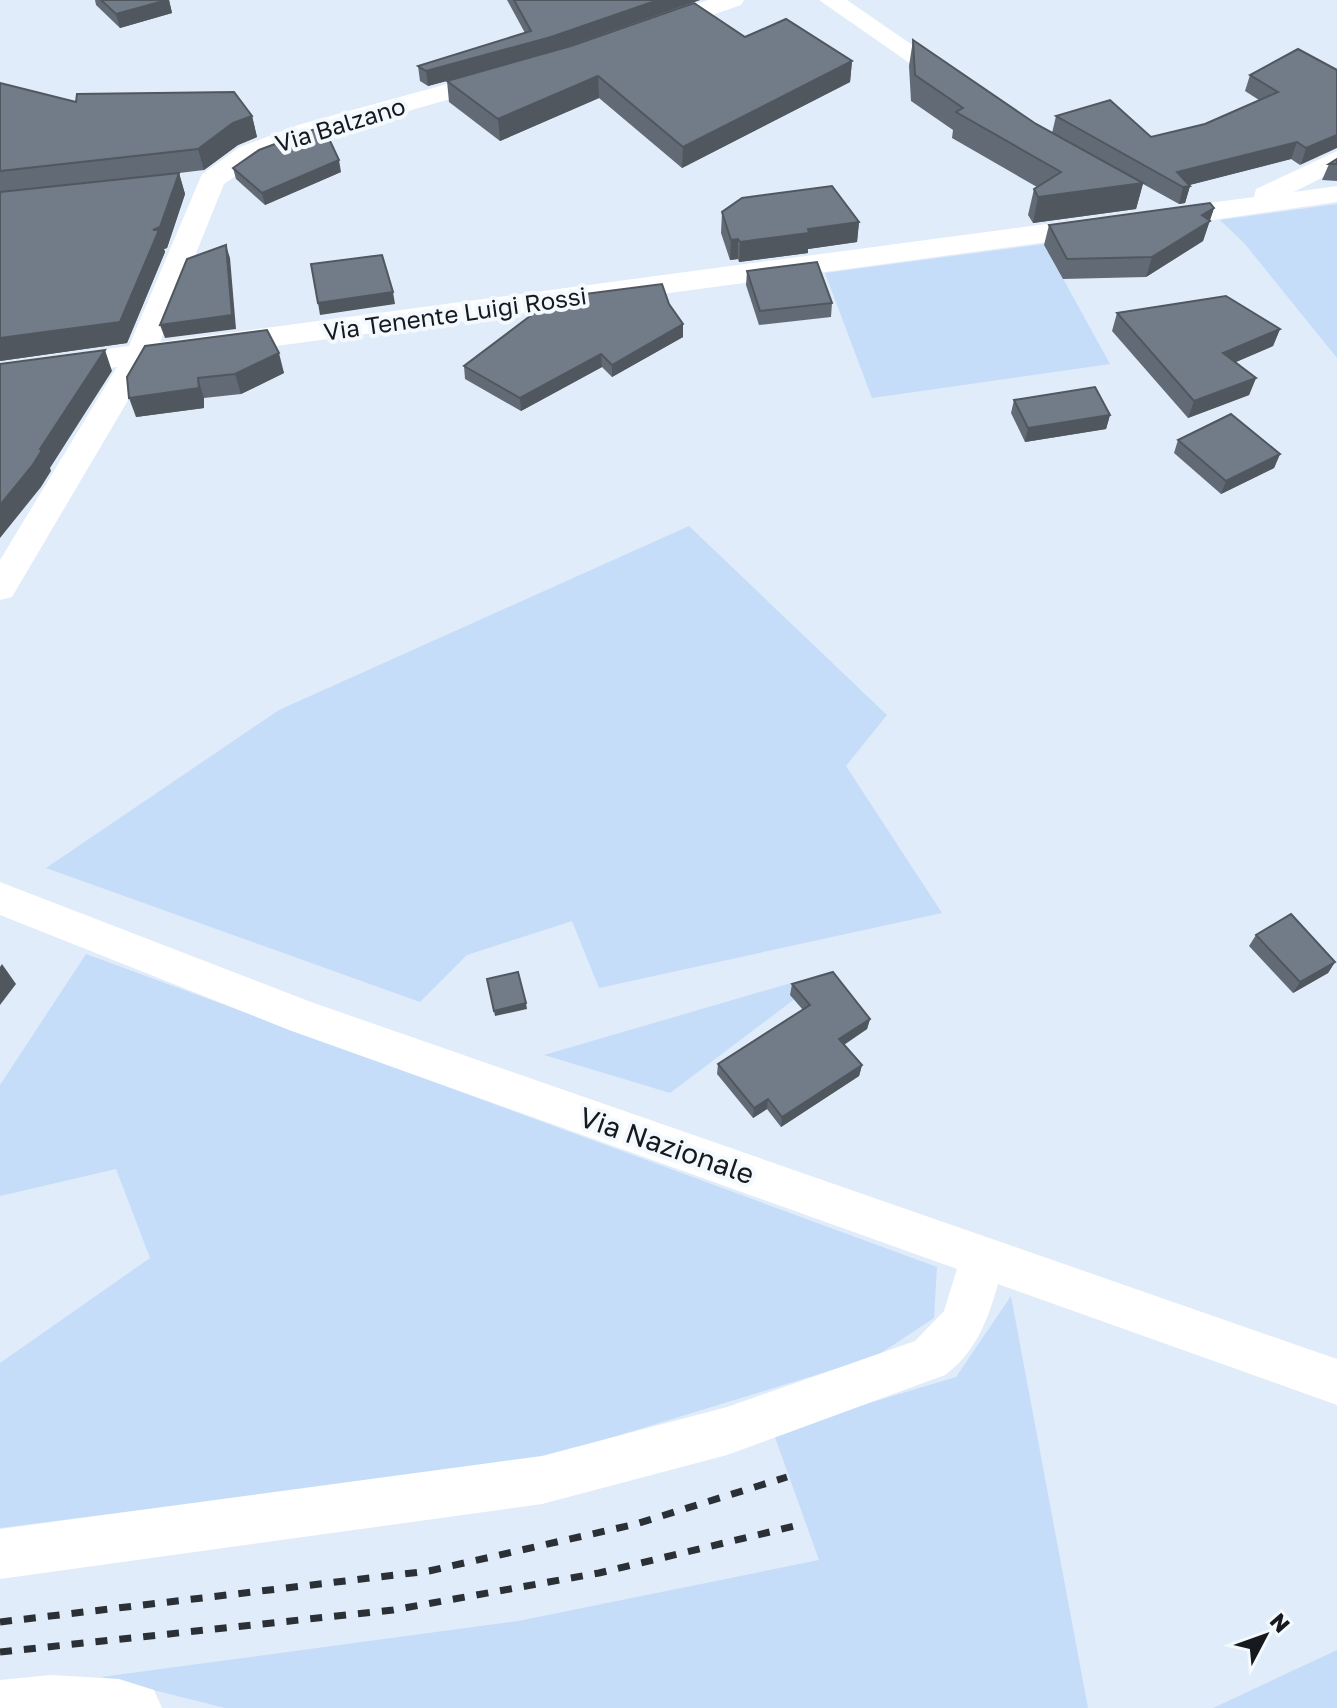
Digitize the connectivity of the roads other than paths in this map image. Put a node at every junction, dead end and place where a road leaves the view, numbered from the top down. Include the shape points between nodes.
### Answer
1 (732, 0) edge
2 (831, 0) edge
3 (633, 35) edge
4 (517, 72) edge
5 (977, 98) edge
6 (1337, 159) edge
7 (212, 180) junction
8 (182, 184) dead end
9 (1337, 194) edge
10 (1251, 206) junction
11 (140, 355) junction
12 (0, 373) edge
13 (0, 588) edge
14 (0, 898) edge
15 (983, 1257) junction
16 (1337, 1382) edge
17 (0, 1554) edge
18 (0, 1706) edge
19 (136, 1708) edge

1 - 3 street
2 - 5 street
4 - 7 street, Via Balzano via 307,131 250,153
6 - 10 street
7 - 8 street
7 - 11 street
9 - 10 street, Via Tenente Luigi Rossi
10 - 11 street, Via Tenente Luigi Rossi via 1174,216 1137,214
11 - 12 street, Via Tenente Luigi Rossi
11 - 13 street
14 - 15 street, Via Nazionale via 303,1017
15 - 16 street, Via Nazionale
15 - 17 street via 968,1311 949,1347 929,1359 727,1431 542,1480
18 - 19 street via 28,1701

